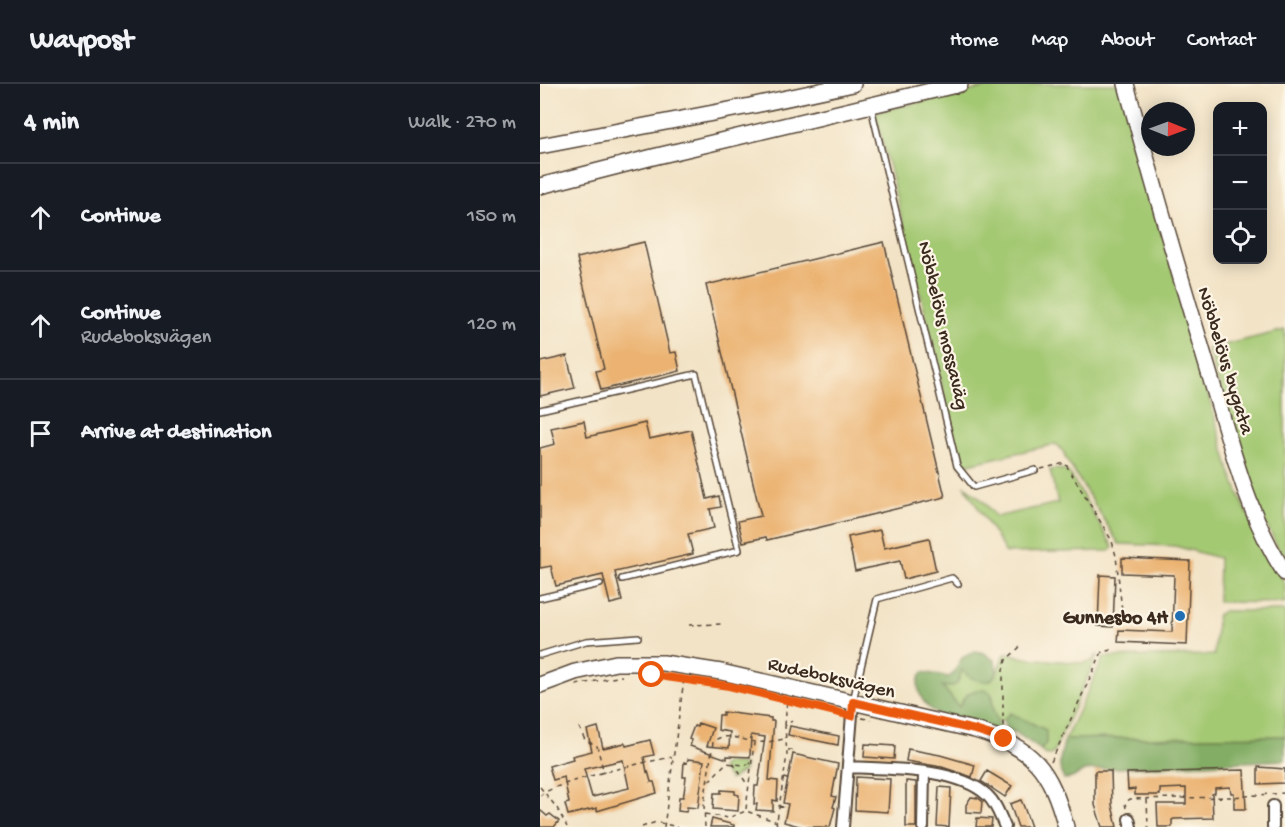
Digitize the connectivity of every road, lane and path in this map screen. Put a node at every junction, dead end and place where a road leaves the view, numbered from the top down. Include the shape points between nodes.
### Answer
1 (811, 84) edge
2 (853, 84) edge
3 (960, 84) edge
4 (1126, 84) edge
5 (871, 106) junction
6 (540, 136) edge
7 (540, 146) edge
8 (540, 186) edge
9 (540, 410) edge
10 (1035, 470) joint
11 (1285, 573) edge
12 (622, 579) dead end
13 (600, 584) dead end
14 (958, 584) dead end
15 (540, 598) edge
16 (1123, 620) dead end
17 (721, 624) dead end
18 (689, 625) dead end
19 (638, 637) dead end
20 (1022, 645) dead end
21 (1111, 650) dead end
22 (540, 655) edge
23 (624, 675) dead end
24 (684, 678) dead end
25 (540, 685) edge
26 (572, 687) dead end
27 (787, 700) dead end
28 (798, 703) dead end
29 (852, 709) junction
30 (874, 720) dead end
31 (792, 722) dead end
32 (785, 726) junction
33 (579, 727) dead end
34 (1004, 731) dead end
35 (784, 739) junction
36 (755, 742) junction
37 (787, 750) junction
38 (795, 750) dead end
39 (673, 757) junction
40 (732, 763) junction
41 (751, 763) junction
42 (1051, 763) dead end
43 (848, 767) junction
44 (924, 772) junction
45 (604, 773) junction
46 (783, 778) junction
47 (790, 780) dead end
48 (709, 781) junction
49 (748, 785) junction
50 (540, 787) edge
51 (544, 791) junction
52 (1285, 793) edge
53 (540, 796) edge
54 (1147, 799) junction
55 (778, 806) junction
56 (1273, 806) dead end
57 (786, 808) dead end
58 (998, 809) junction
59 (746, 811) junction
60 (705, 814) junction
61 (777, 822) junction
62 (665, 823) junction
63 (1130, 823) edge
64 (567, 827) edge
65 (642, 827) edge
66 (664, 827) edge
67 (678, 827) edge
68 (705, 827) edge
69 (776, 827) edge
70 (843, 827) edge
71 (923, 827) edge
72 (997, 827) edge
73 (1005, 827) edge
74 (1066, 827) edge
75 (1148, 827) edge
76 (1273, 827) edge

1 - 6 street
2 - 7 street
3 - 5 street
4 - 11 street, Nöbbelövs bygata via 1249,502
5 - 8 street
5 - 10 lane, Nöbbelövs mossaväg via 957,466 974,487
9 - 12 lane via 696,374 739,550
10 - 16 path via 1065,464 1112,541
13 - 15 lane
14 - 29 lane via 952,579 877,599
17 - 18 path
19 - 22 lane via 586,641
20 - 34 path via 1006,660 1003,670
21 - 42 path via 1102,652
23 - 26 path
24 - 39 path
25 - 29 street, Rudeboksvägen via 616,663 663,663 721,672
27 - 32 path
28 - 29 path
29 - 30 path
29 - 43 street
29 - 74 street, Rudeboksvägen via 975,730 1016,745 1048,777
31 - 32 path
32 - 35 path
33 - 45 path via 585,740 597,746
35 - 36 path
35 - 37 path
36 - 41 path
36 - 48 path via 731,737 716,739 711,749
37 - 38 path
37 - 46 path
39 - 45 path
39 - 62 path
40 - 41 path
40 - 48 path
40 - 49 path
41 - 49 path
43 - 44 street
43 - 70 street
44 - 58 street via 976,787
44 - 71 street
45 - 51 path
46 - 47 path
46 - 55 path
48 - 60 path
49 - 59 path
50 - 51 path
51 - 53 path
51 - 64 path
52 - 54 path
54 - 63 path via 1130,799 1125,803
54 - 75 path
55 - 57 path
55 - 61 path
56 - 76 street
58 - 72 street
58 - 73 street
59 - 60 path via 728,818
59 - 61 path
60 - 68 path
61 - 69 path
62 - 65 path
62 - 66 path
62 - 67 path

